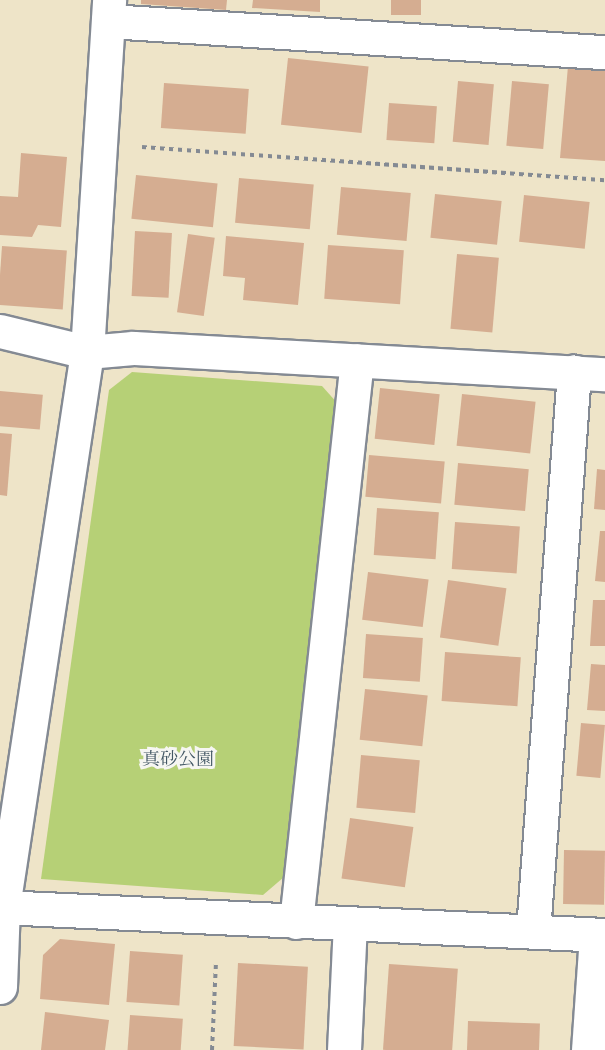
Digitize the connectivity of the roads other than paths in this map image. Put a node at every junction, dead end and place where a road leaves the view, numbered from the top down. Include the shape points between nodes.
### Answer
1 (109, 10) edge
2 (605, 52) edge
3 (0, 331) edge
4 (87, 352) junction
5 (357, 360) junction
6 (590, 373) edge
7 (2, 907) edge
8 (296, 922) junction
9 (350, 924) junction
10 (533, 931) junction
11 (600, 935) edge
12 (0, 987) edge
13 (344, 1050) edge
14 (588, 1050) edge

1 - 2 street
1 - 4 street
3 - 4 street
4 - 5 street via 133,348
4 - 7 street
5 - 6 street
5 - 8 street
6 - 10 street
7 - 8 street
7 - 12 street
8 - 9 street
9 - 10 street
9 - 13 street
10 - 11 street
11 - 14 street

